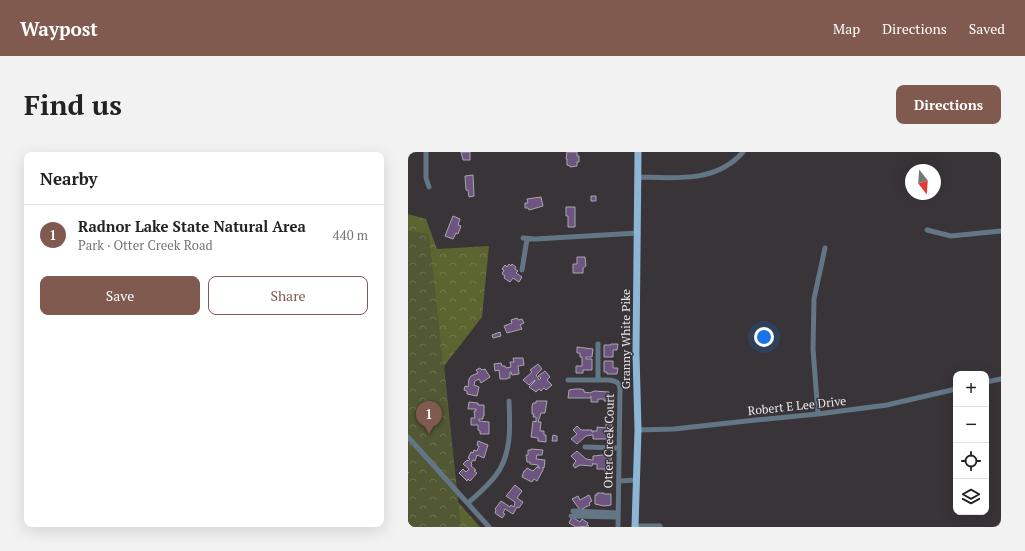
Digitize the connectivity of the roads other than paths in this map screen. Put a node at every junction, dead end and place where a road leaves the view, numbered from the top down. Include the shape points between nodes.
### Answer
1 (426, 152) edge
2 (638, 152) edge
3 (743, 152) edge
4 (638, 177) junction
5 (429, 187) dead end
6 (927, 230) dead end
7 (1001, 231) edge
8 (638, 233) junction
9 (826, 248) dead end
10 (522, 270) dead end
11 (598, 344) dead end
12 (1001, 379) edge
13 (568, 380) dead end
14 (598, 380) junction
15 (989, 381) edge
16 (953, 390) edge
17 (509, 401) dead end
18 (818, 414) junction
19 (638, 430) junction
20 (408, 437) edge
21 (585, 447) dead end
22 (619, 448) junction
23 (636, 480) junction
24 (619, 481) junction
25 (468, 503) junction
26 (572, 513) dead end
27 (618, 515) junction
28 (635, 526) edge
29 (489, 527) edge
30 (618, 527) edge
31 (660, 527) edge

1 - 5 street via 426,178
2 - 4 main road, Granny White Pike
3 - 4 street via 725,168 711,174 695,177
4 - 8 main road, Granny White Pike
6 - 7 street via 950,236
8 - 10 street via 525,238
8 - 19 main road, Granny White Pike
9 - 18 street via 814,299 813,350
11 - 14 street
12 - 15 street
13 - 14 street, Otter Creek Court
14 - 22 street, Otter Creek Court via 613,380 619,385
16 - 18 street, Robert E Lee Drive via 887,405
17 - 25 street via 509,439 504,462 493,480
18 - 19 street, Robert E Lee Drive via 674,429
19 - 23 main road, Granny White Pike
20 - 25 street
21 - 22 street
22 - 24 street, Otter Creek Court
23 - 24 street
23 - 28 main road, Granny White Pike
24 - 27 street, Otter Creek Court
25 - 29 street
26 - 27 street
27 - 30 street, Otter Creek Court
28 - 31 street

